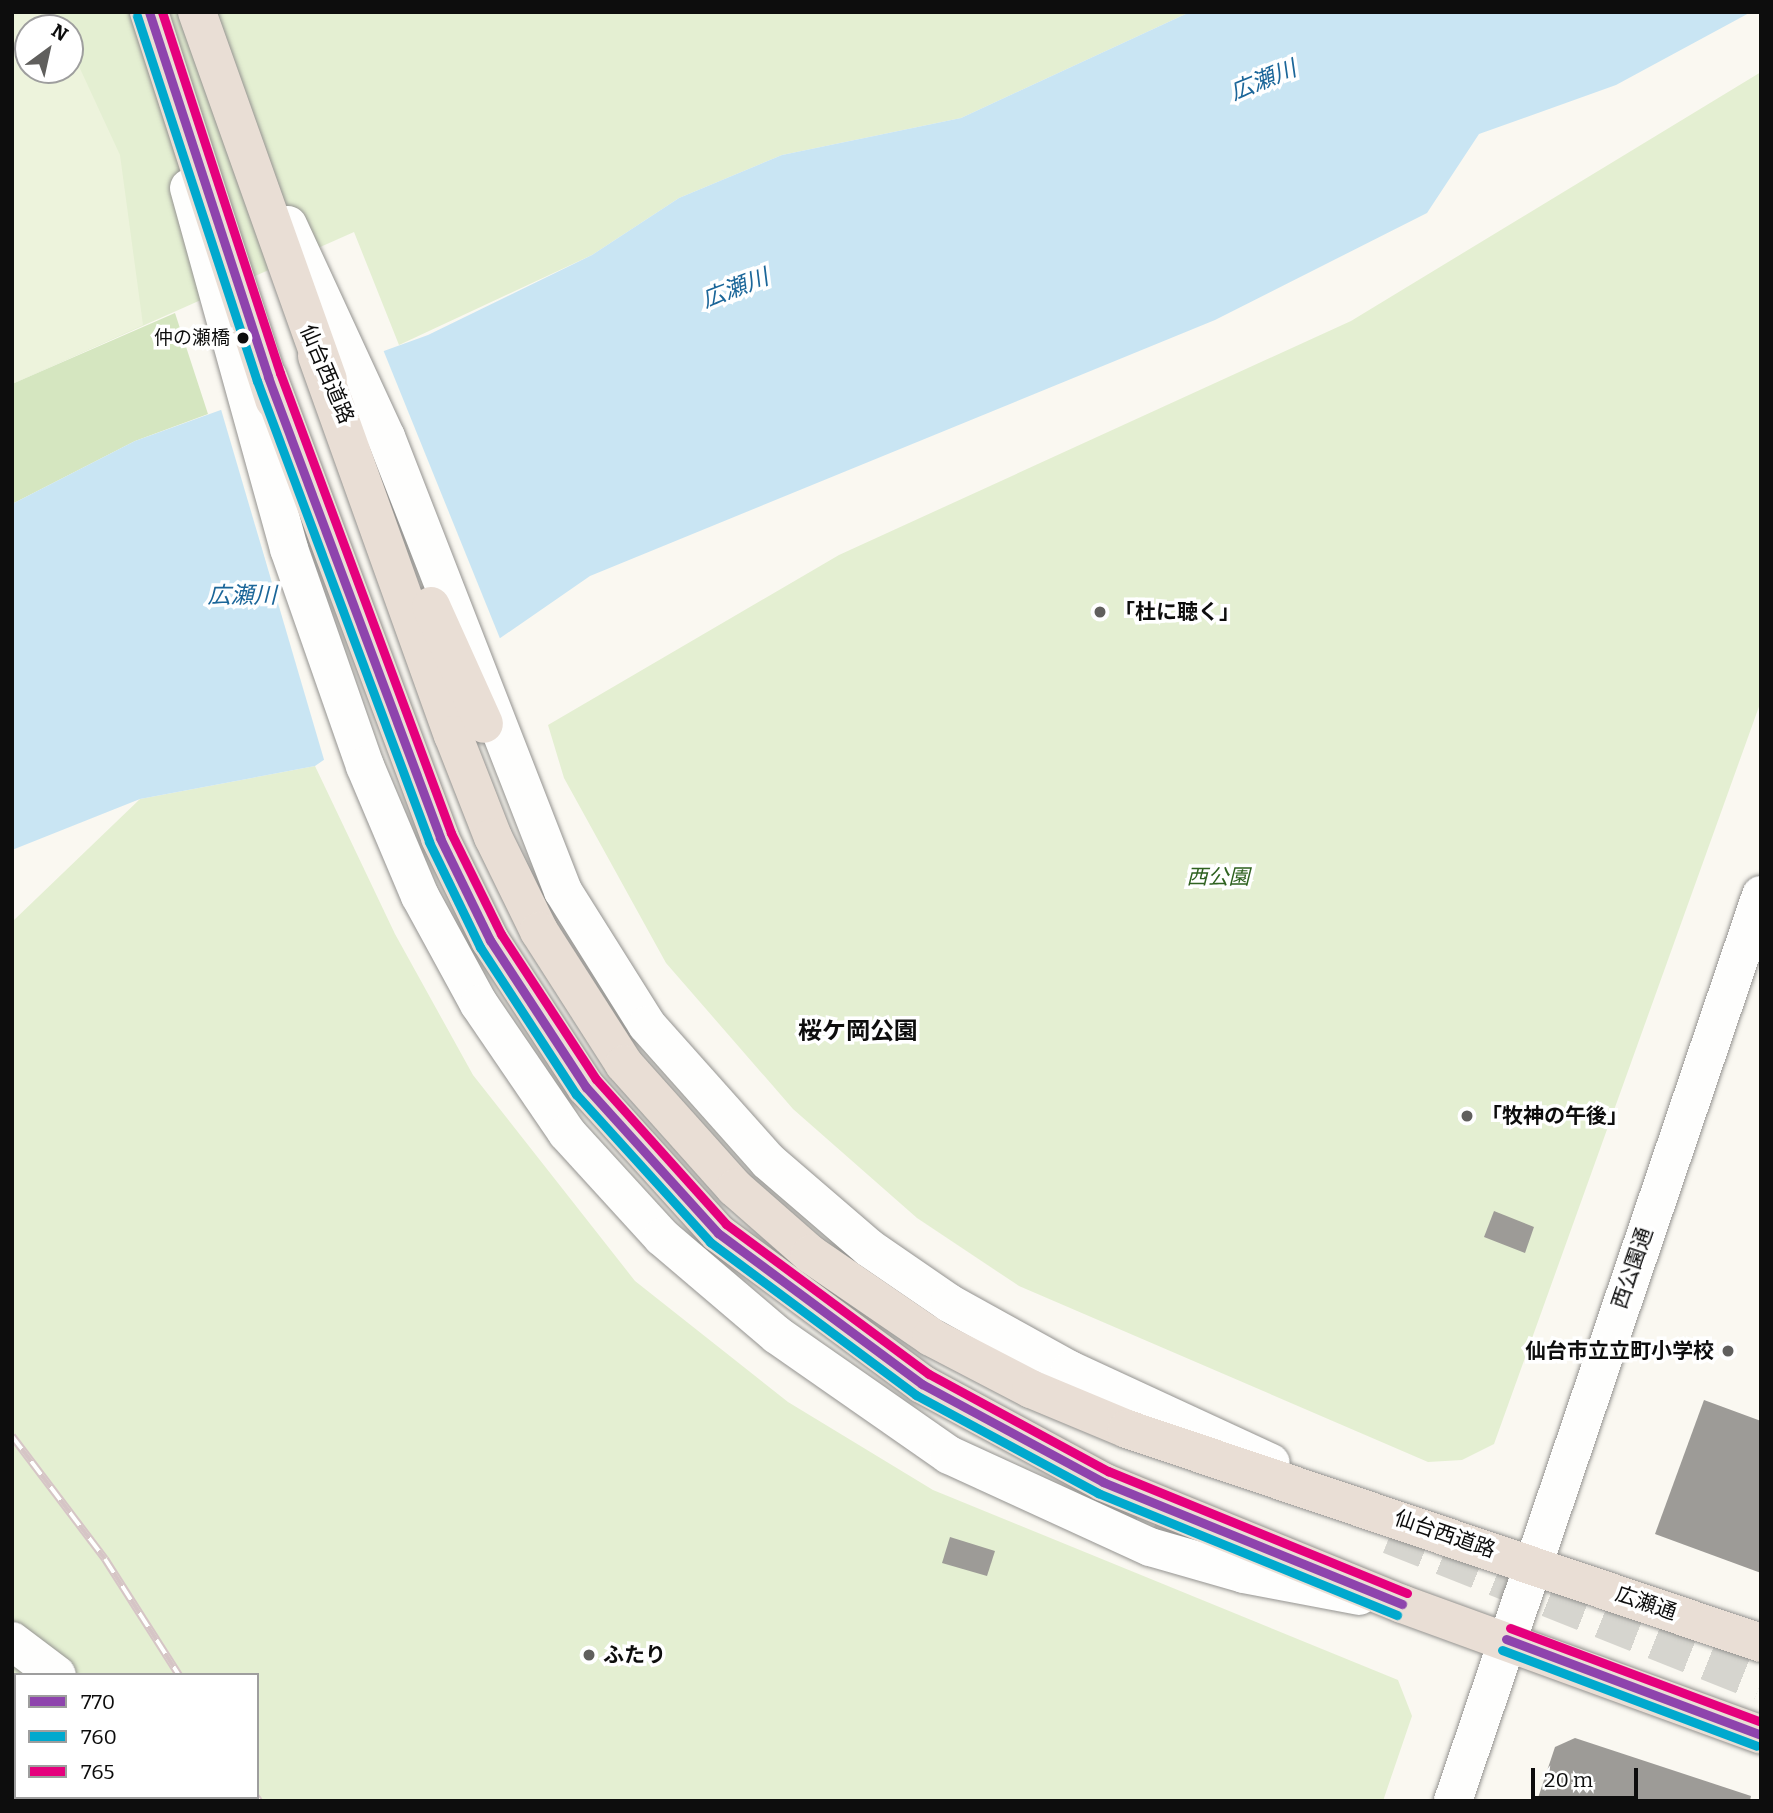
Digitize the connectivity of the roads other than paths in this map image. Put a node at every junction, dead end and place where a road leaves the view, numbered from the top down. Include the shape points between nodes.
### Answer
1 (142, 12) edge
2 (149, 12) edge
3 (197, 12) edge
4 (215, 12) edge
5 (477, 727) junction
6 (384, 760) junction
7 (1761, 895) edge
8 (1753, 941) edge
9 (1532, 1563) junction
10 (1506, 1639) junction
11 (12, 1641) edge
12 (1761, 1643) edge
13 (54, 1673) edge
14 (1761, 1735) edge
15 (1453, 1801) edge

1 - 6 street via 289,548
2 - 6 highway via 268,377
3 - 5 highway, 仙台西道路 via 317,356
4 - 5 street via 289,227 386,437
5 - 9 highway, 仙台西道路 via 493,837 539,931 624,1065 735,1188 810,1254 931,1337 1031,1389 1128,1430
6 - 10 highway via 440,838 490,940 586,1087 718,1233 922,1384 1103,1482 1402,1604
7 - 8 street, 西公園通
8 - 9 street, 西公園通
9 - 10 street, 西公園通
9 - 12 highway, 広瀬通
10 - 14 highway
10 - 15 street, 西公園通
11 - 13 street

